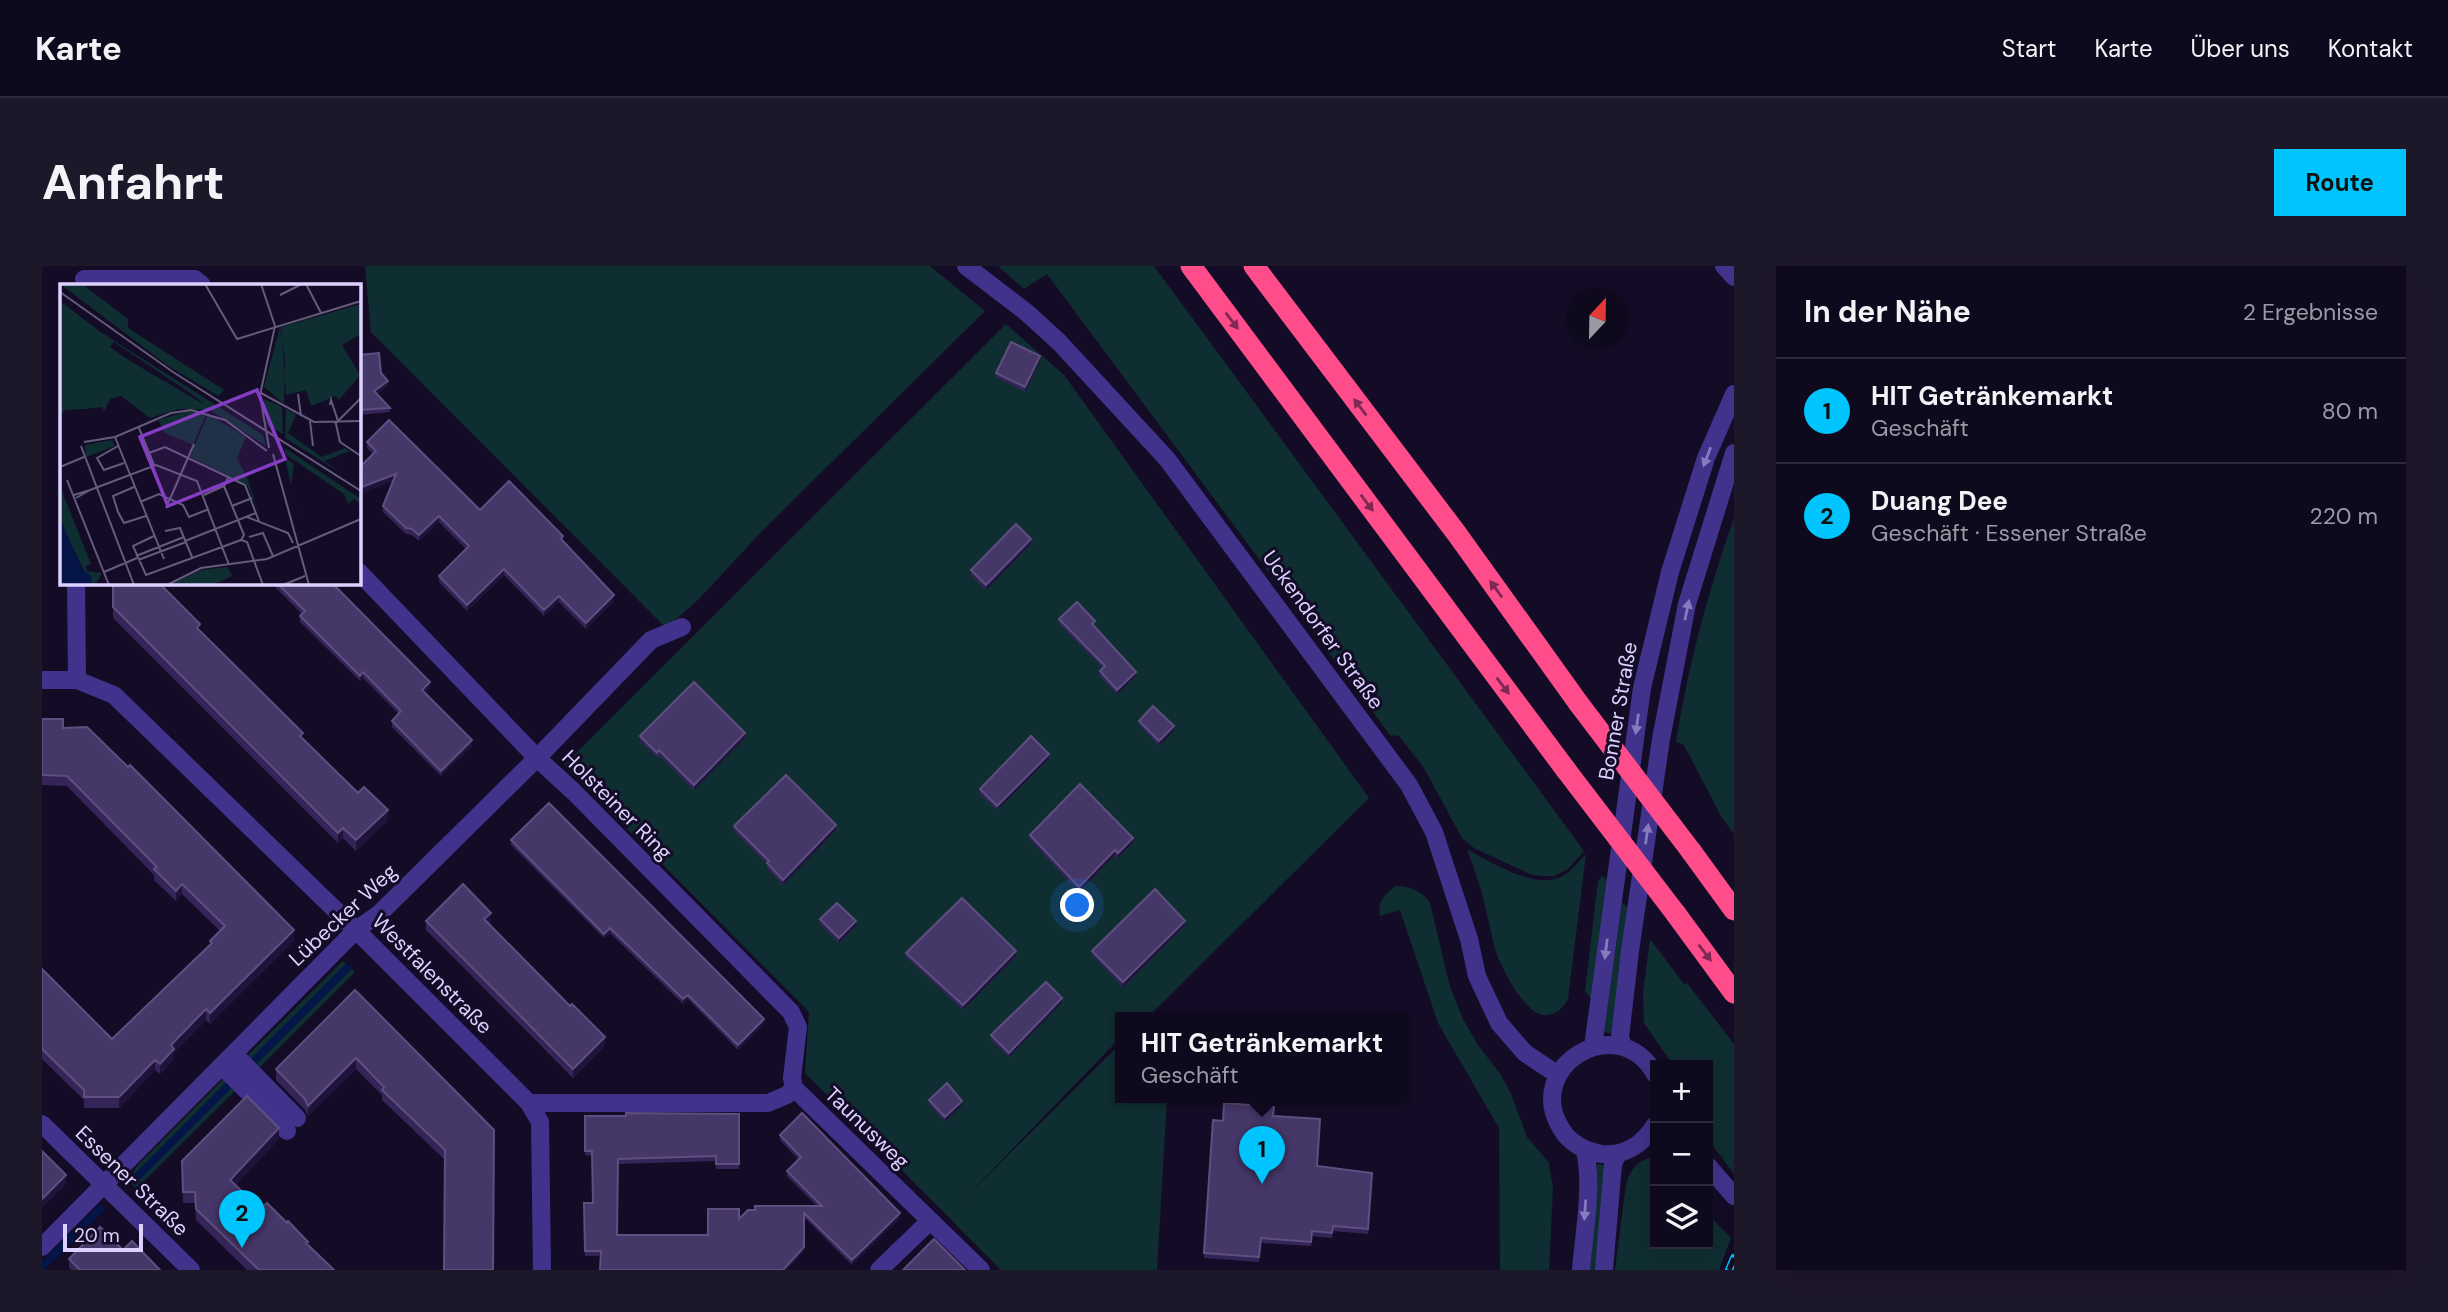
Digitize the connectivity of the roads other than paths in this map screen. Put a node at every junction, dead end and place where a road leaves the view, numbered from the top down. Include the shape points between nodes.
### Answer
1 (966, 266) edge
2 (1191, 266) edge
3 (1254, 266) edge
4 (1724, 266) edge
5 (83, 277) edge
6 (1734, 277) edge
7 (201, 284) edge
8 (1734, 394) edge
9 (1734, 453) edge
10 (360, 573) edge
11 (76, 584) edge
12 (682, 627) dead end
13 (42, 680) edge
14 (77, 680) junction
15 (537, 758) junction
16 (1734, 911) edge
17 (356, 930) junction
18 (1734, 993) edge
19 (1593, 1047) junction
20 (1622, 1047) junction
21 (228, 1060) junction
22 (1650, 1067) edge
23 (1558, 1075) junction
24 (794, 1088) junction
25 (529, 1103) junction
26 (42, 1124) edge
27 (292, 1125) dead end
28 (1650, 1131) edge
29 (1585, 1150) junction
30 (1618, 1153) junction
31 (1713, 1172) edge
32 (104, 1185) junction
33 (1734, 1196) edge
34 (930, 1221) junction
35 (42, 1247) edge
36 (191, 1270) edge
37 (542, 1270) edge
38 (879, 1270) edge
39 (981, 1270) edge
40 (1581, 1270) edge
41 (1604, 1270) edge

1 - 23 street, Uckendorfer Straße via 1059,342 1167,459 1401,774 1434,832 1477,976 1499,1023 1525,1053
2 -> 18 highway, bridge
16 -> 3 highway, bridge
4 - 6 street
5 - 7 street via 195,279
8 -> 19 street, Bonner Straße via 1706,458 1670,572 1642,688
20 -> 9 street via 1630,951 1661,739 1687,604
10 - 15 street, Holsteiner Ring
11 - 14 street
12 - 15 street, Lübecker Weg via 651,640
13 - 14 street, Westfalenstraße
14 - 17 street, Westfalenstraße via 114,695
15 - 17 street, Lübecker Weg via 380,913
15 - 24 street, Holsteiner Ring via 792,1012 798,1027
17 - 21 street, Lübecker Weg
17 - 25 street, Westfalenstraße
19 - 20 street
19 - 23 street via 1573,1057
20 - 22 street
21 - 27 street
21 - 32 street, Lübecker Weg
23 - 29 street via 1553,1087 1554,1112 1565,1135
24 - 25 street, Taunusweg via 768,1103
24 - 34 street, Taunusweg
25 - 37 street, Westfalenstraße via 540,1122
26 - 32 street, Essener Straße
28 - 30 street via 1641,1142
29 - 30 street
29 -> 40 street
30 - 41 street
31 - 33 street
32 - 35 street, Lübecker Weg
32 - 36 street, Essener Straße
34 - 38 street
34 - 39 street, Taunusweg

